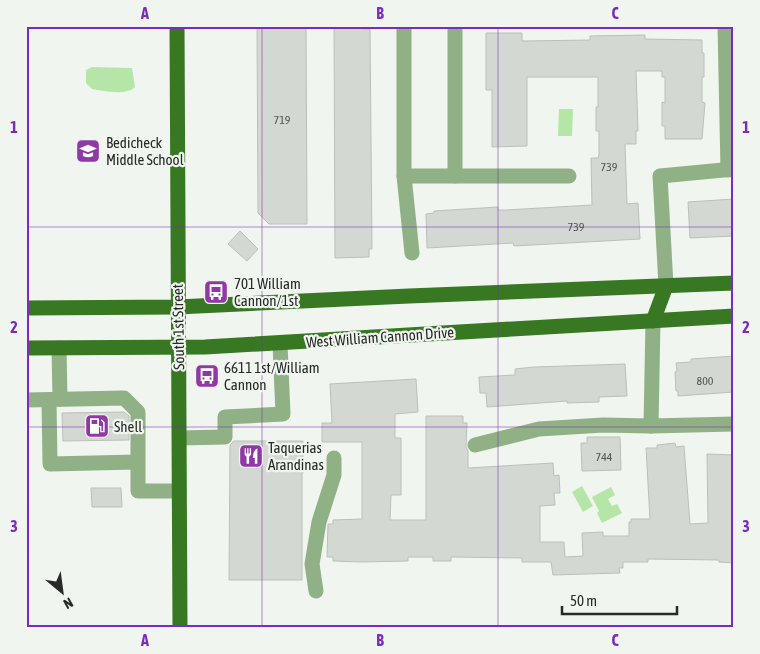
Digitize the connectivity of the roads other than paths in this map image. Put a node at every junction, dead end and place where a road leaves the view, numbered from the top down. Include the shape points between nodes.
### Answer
1 (178, 26) edge
2 (404, 26) edge
3 (455, 26) edge
4 (725, 26) edge
5 (731, 170) edge
6 (404, 176) junction
7 (455, 176) junction
8 (569, 176) dead end
9 (412, 253) dead end
10 (734, 283) edge
11 (666, 286) junction
12 (177, 307) junction
13 (26, 308) edge
14 (734, 316) edge
15 (654, 321) junction
16 (280, 344) junction
17 (26, 348) edge
18 (59, 348) junction
19 (179, 348) junction
20 (26, 400) edge
21 (54, 400) junction
22 (734, 424) edge
23 (651, 426) junction
24 (180, 438) junction
25 (475, 444) dead end
26 (334, 458) dead end
27 (137, 462) junction
28 (179, 491) junction
29 (316, 592) dead end
30 (180, 628) edge

1 - 12 main road, South 1st Street
2 - 6 lane
3 - 7 lane
4 - 5 lane
5 - 11 lane via 660,176
6 - 7 lane
6 - 9 lane
7 - 8 lane
10 - 11 main road
11 - 12 main road
11 - 15 main road
12 - 13 main road
12 - 19 main road, South 1st Street
14 - 15 main road, West William Cannon Drive
15 - 16 main road, West William Cannon Drive
15 - 23 lane
16 - 19 main road, West William Cannon Drive
16 - 24 lane via 283,414 225,417 226,437
17 - 18 main road, West William Cannon Drive
18 - 19 main road, West William Cannon Drive
18 - 21 lane
19 - 24 main road, South 1st Street
20 - 21 lane
21 - 27 lane via 124,398 138,412
21 - 27 lane via 50,464
22 - 23 lane
23 - 25 lane via 539,429
24 - 28 main road, South 1st Street
26 - 29 lane via 334,475 319,522 312,564
27 - 28 lane via 138,491
28 - 30 main road, South 1st Street

